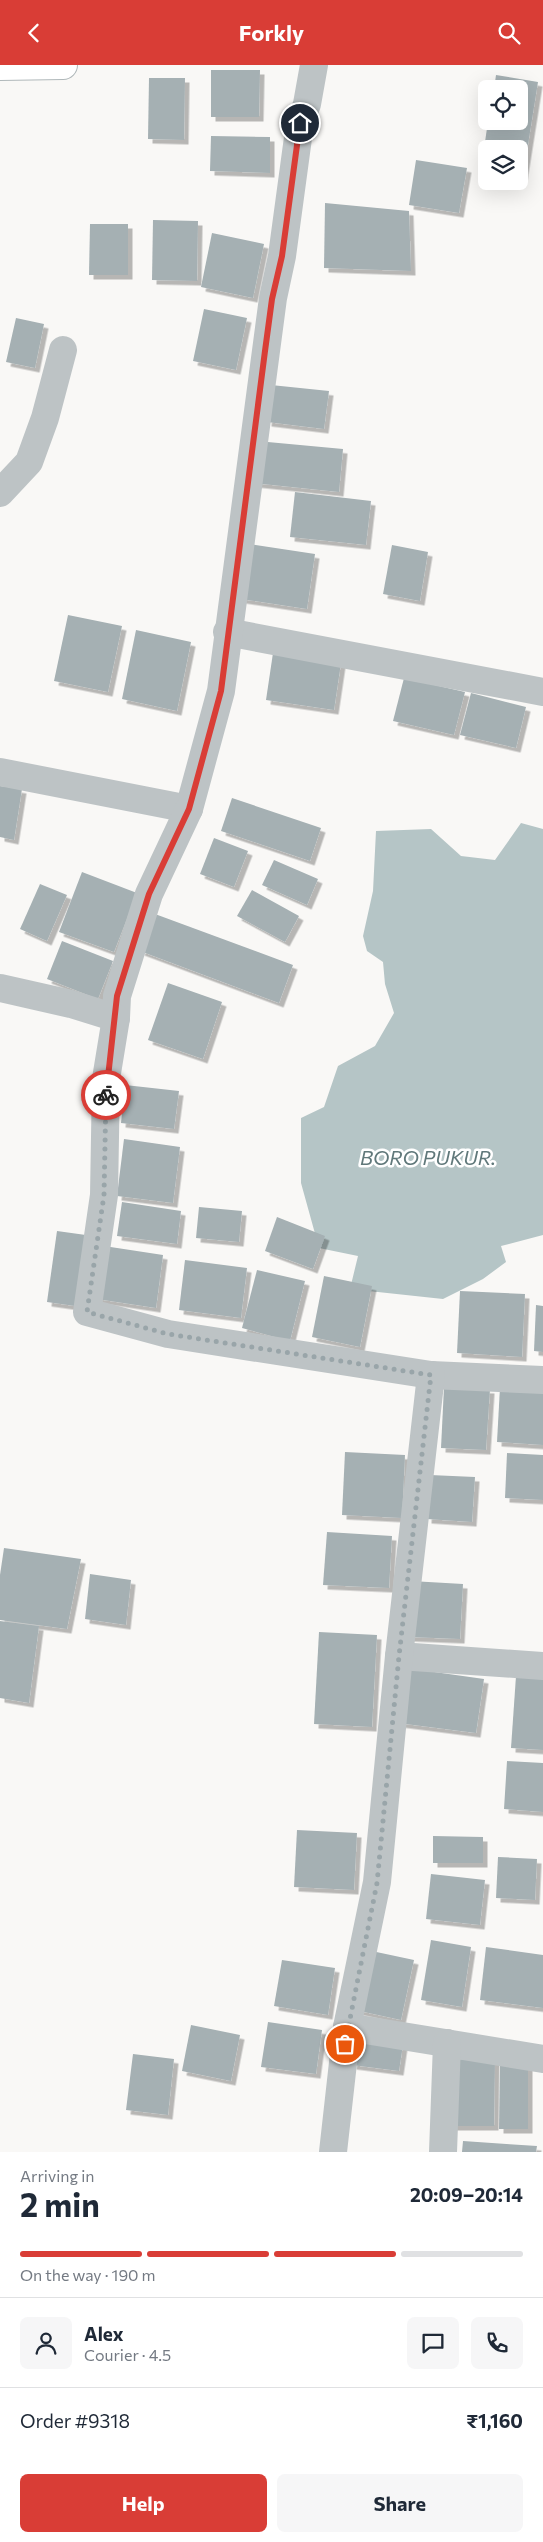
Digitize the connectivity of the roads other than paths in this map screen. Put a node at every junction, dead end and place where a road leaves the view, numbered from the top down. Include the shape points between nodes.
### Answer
1 (63, 65) edge
2 (314, 65) edge
3 (0, 66) edge
4 (62, 350) dead end
5 (0, 493) edge
6 (227, 632) junction
7 (543, 691) edge
8 (0, 772) edge
9 (189, 809) junction
10 (0, 988) edge
11 (116, 1018) junction
12 (431, 1375) junction
13 (543, 1380) edge
14 (399, 1656) junction
15 (543, 1666) edge
16 (347, 2027) junction
17 (447, 2043) junction
18 (543, 2059) edge
19 (333, 2152) edge
20 (443, 2152) edge

1 - 3 street
2 - 6 street via 300,123 282,256 272,299
4 - 5 street via 30,462
6 - 7 street
6 - 9 street via 221,691
8 - 9 street
9 - 11 street via 149,894 117,996
10 - 11 street
11 - 12 street via 106,1079 104,1195 87,1312 168,1334
12 - 13 street
12 - 14 street
14 - 15 street
14 - 16 street via 377,1883
16 - 17 street
16 - 19 street
17 - 18 street
17 - 20 street

